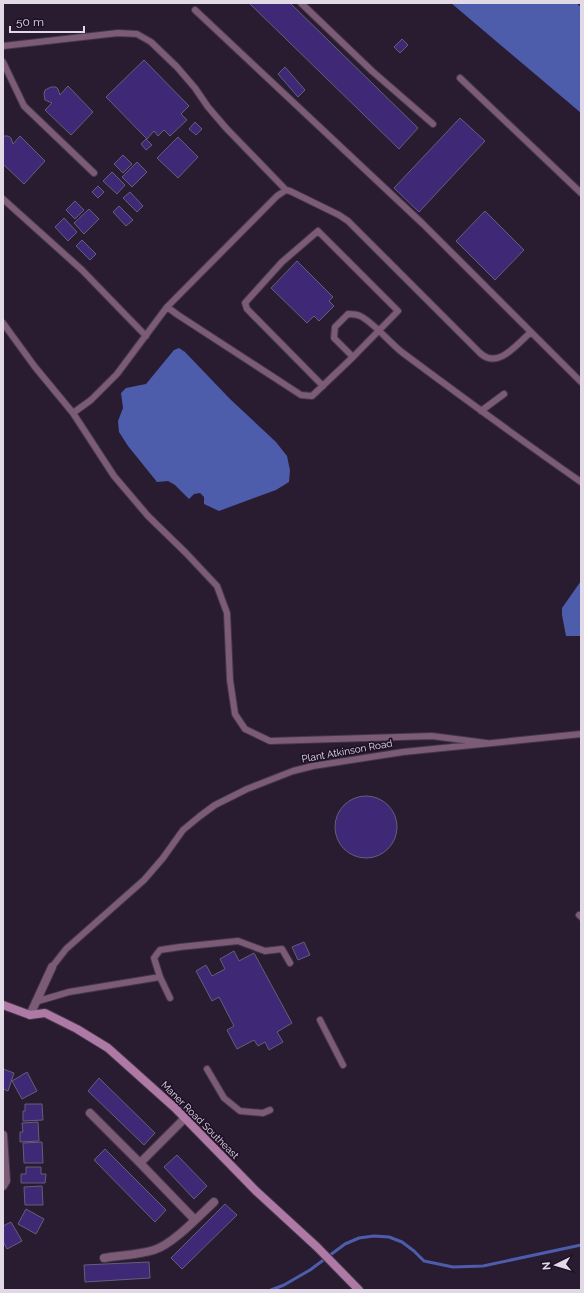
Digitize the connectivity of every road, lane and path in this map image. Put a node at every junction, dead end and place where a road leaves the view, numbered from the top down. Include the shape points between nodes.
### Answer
1 (301, 3) edge
2 (195, 10) dead end
3 (3, 46) edge
4 (3, 62) edge
5 (460, 78) dead end
6 (433, 124) dead end
7 (94, 173) dead end
8 (286, 190) junction
9 (581, 193) edge
10 (3, 199) edge
11 (167, 307) junction
12 (3, 323) edge
13 (379, 331) junction
14 (531, 332) junction
15 (146, 336) junction
16 (353, 357) junction
17 (581, 382) edge
18 (323, 386) junction
19 (504, 394) dead end
20 (481, 411) junction
21 (72, 413) junction
22 (581, 482) edge
23 (581, 734) edge
24 (486, 743) junction
25 (290, 963) dead end
26 (52, 967) joint
27 (160, 977) junction
28 (170, 998) dead end
29 (36, 1002) junction
30 (3, 1005) edge
31 (30, 1014) junction
32 (320, 1020) dead end
33 (343, 1065) dead end
34 (206, 1070) dead end
35 (270, 1110) dead end
36 (90, 1113) dead end
37 (185, 1118) junction
38 (3, 1135) edge
39 (140, 1163) junction
40 (3, 1186) edge
41 (214, 1202) dead end
42 (195, 1220) junction
43 (104, 1258) dead end
44 (358, 1290) edge

1 - 6 lane via 372,71
2 - 14 lane via 418,219
3 - 8 lane via 118,33 137,34 151,42 177,67 226,128
4 - 7 lane via 24,106
5 - 9 lane
8 - 11 lane
8 - 14 lane via 348,221 488,359 502,357
10 - 15 lane via 82,270
11 - 15 lane
11 - 18 lane via 301,394 312,396
12 - 21 lane
13 - 16 lane
13 - 16 lane via 360,316 348,314 343,318 335,327 334,338
13 - 18 lane via 398,311 318,231 282,262 245,303 247,310
13 - 20 lane via 396,348
14 - 17 lane
15 - 21 lane via 118,374 91,400
16 - 18 lane
19 - 20 lane
20 - 22 lane
21 - 24 lane via 114,476 148,516 217,586 228,613 230,680 235,714 245,729 270,741 432,736
23 - 24 lane, Plant Atkinson Road
24 - 26 lane, Plant Atkinson Road via 402,752 313,766 270,779 215,805 184,830 144,880 66,949
25 - 27 lane via 282,949 265,951 238,941 180,947 160,950 154,958
26 - 29 street, Plant Atkinson Road
27 - 28 lane
27 - 29 lane via 69,992
29 - 31 street, Plant Atkinson Road
30 - 31 street, Maner Road Southeast
31 - 37 street, Maner Road Southeast via 45,1013 108,1048
32 - 33 lane
34 - 35 lane via 224,1098 240,1111 263,1113
36 - 39 street
37 - 39 street
37 - 44 street, Maner Road Southeast
38 - 40 street via 6,1181
39 - 42 street
41 - 42 street
42 - 43 street via 158,1248

